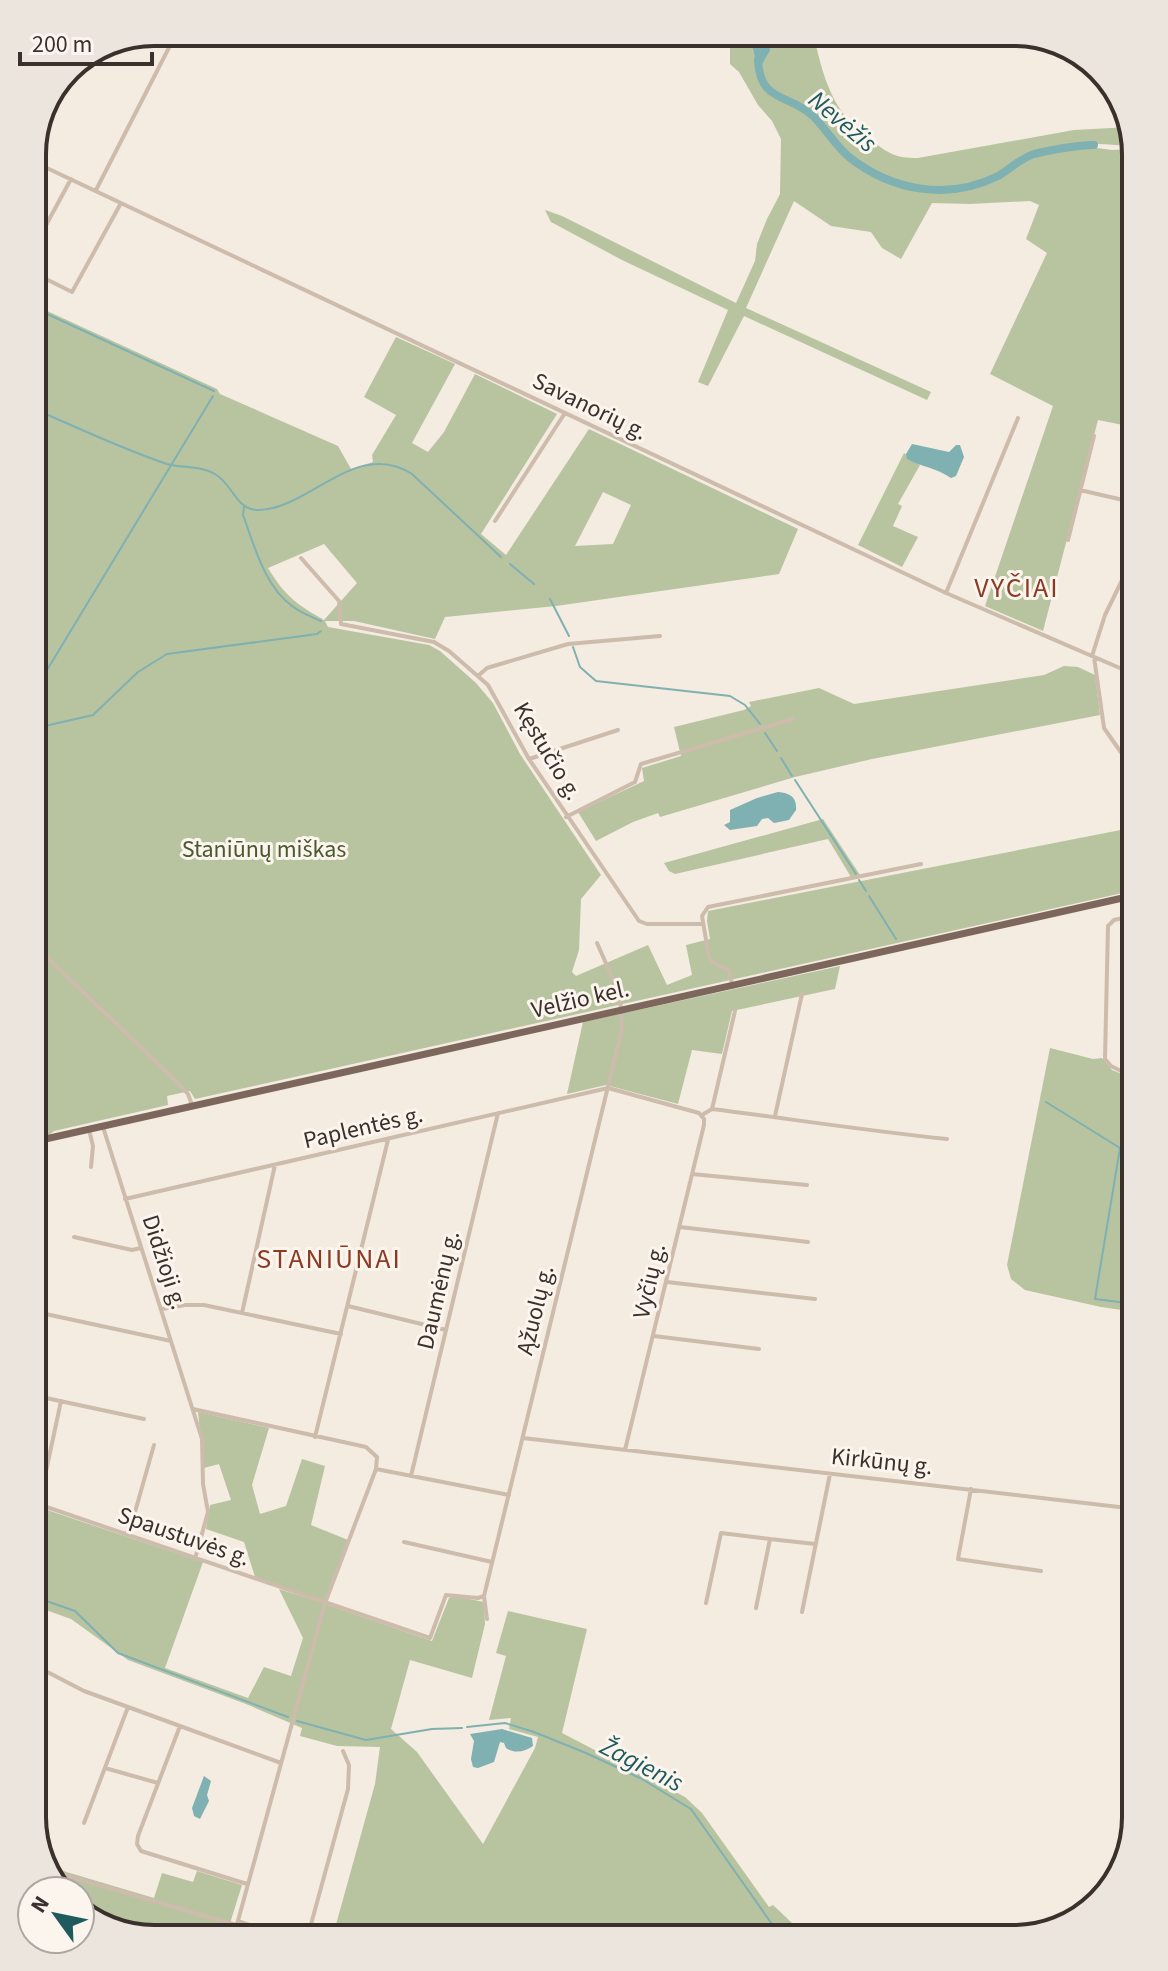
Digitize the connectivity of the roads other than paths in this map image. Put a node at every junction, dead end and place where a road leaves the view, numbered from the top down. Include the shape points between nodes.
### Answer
1 (170, 46) edge
2 (46, 167) edge
3 (71, 179) junction
4 (95, 190) junction
5 (121, 203) junction
6 (46, 225) edge
7 (46, 279) edge
8 (565, 413) junction
9 (1018, 418) dead end
10 (1094, 436) dead end
11 (1080, 490) junction
12 (1122, 500) edge
13 (495, 521) dead end
14 (1068, 540) dead end
15 (301, 558) dead end
16 (1122, 580) edge
17 (946, 593) junction
18 (660, 636) dead end
19 (1093, 657) junction
20 (1122, 669) edge
21 (478, 676) junction
22 (793, 719) dead end
23 (618, 730) dead end
24 (1122, 754) edge
25 (529, 759) junction
26 (566, 817) junction
27 (921, 864) dead end
28 (1122, 898) edge
29 (1122, 919) edge
30 (703, 924) junction
31 (597, 943) dead end
32 (46, 956) edge
33 (732, 985) junction
34 (802, 994) dead end
35 (622, 1010) junction
36 (735, 1011) dead end
37 (1122, 1072) edge
38 (608, 1088) junction
39 (192, 1107) junction
40 (712, 1109) junction
41 (498, 1113) junction
42 (702, 1115) junction
43 (775, 1116) junction
44 (102, 1127) junction
45 (89, 1130) junction
46 (947, 1139) dead end
47 (46, 1140) edge
48 (388, 1140) junction
49 (275, 1165) junction
50 (91, 1167) dead end
51 (692, 1174) junction
52 (807, 1185) dead end
53 (125, 1199) junction
54 (680, 1227) junction
55 (74, 1237) dead end
56 (808, 1242) dead end
57 (141, 1248) junction
58 (667, 1282) junction
59 (815, 1299) dead end
60 (348, 1306) junction
61 (162, 1309) junction
62 (242, 1313) junction
63 (46, 1314) edge
64 (447, 1331) junction
65 (341, 1334) junction
66 (654, 1336) junction
67 (172, 1341) junction
68 (759, 1349) dead end
69 (46, 1398) edge
70 (61, 1401) junction
71 (193, 1409) junction
72 (144, 1419) dead end
73 (315, 1437) junction
74 (523, 1438) junction
75 (154, 1445) dead end
76 (625, 1450) junction
77 (376, 1469) junction
78 (46, 1471) edge
79 (830, 1473) junction
80 (411, 1476) junction
81 (971, 1489) junction
82 (509, 1495) junction
83 (46, 1506) edge
84 (1122, 1507) edge
85 (126, 1535) junction
86 (770, 1539) junction
87 (404, 1542) dead end
88 (815, 1544) junction
89 (195, 1559) junction
90 (492, 1562) junction
91 (1041, 1571) dead end
92 (484, 1596) junction
93 (325, 1603) junction
94 (706, 1603) dead end
95 (756, 1608) dead end
96 (802, 1612) dead end
97 (487, 1619) dead end
98 (46, 1671) edge
99 (128, 1707) junction
100 (180, 1726) junction
101 (343, 1751) dead end
102 (281, 1763) junction
103 (105, 1768) junction
104 (158, 1783) junction
105 (84, 1823) dead end
106 (62, 1874) edge
107 (247, 1884) junction
108 (236, 1923) junction
109 (242, 1925) edge
110 (311, 1925) edge

1 - 4 street
2 - 3 street, Savanorių g.
3 - 4 street, Savanorių g.
3 - 6 street
4 - 5 street, Savanorių g.
5 - 7 street via 72,292
5 - 8 street, Savanorių g.
8 - 13 street
8 - 17 street, Savanorių g.
9 - 17 street
10 - 11 street
11 - 12 street
11 - 14 street
15 - 21 street, Kęstučio g. via 339,601 341,624 434,642
16 - 19 street
17 - 19 street, Savanorių g.
18 - 21 street via 568,644 487,668
19 - 20 street, Savanorių g.
19 - 24 street via 1104,728
21 - 25 street, Kęstučio g. via 496,696
22 - 26 street via 641,764 635,782
23 - 25 street
25 - 26 street, Kęstučio g.
26 - 30 street, Kęstučio g. via 639,921
27 - 30 street via 712,905 703,912
28 - 33 main road, Velžio kel.
29 - 37 street via 1109,923 1105,1059
30 - 33 street via 710,959 729,970
31 - 35 street
32 - 39 street via 177,1082
33 - 35 main road, Velžio kel.
34 - 43 street
35 - 38 street, Ąžuolų g.
35 - 39 main road, Velžio kel.
36 - 40 street
38 - 41 street, Paplentės g.
38 - 42 street
38 - 74 street, Ąžuolų g.
39 - 44 main road, Velžio kel.
40 - 42 street
40 - 43 street
41 - 48 street, Paplentės g.
41 - 64 street, Daumėnų g.
42 - 51 street, Vyčių g.
43 - 46 street
44 - 45 main road, Velžio kel.
44 - 53 street, Didžioji g.
45 - 47 main road, Velžio kel.
45 - 50 street
48 - 49 street, Paplentės g.
48 - 60 street
49 - 53 street, Paplentės g.
49 - 62 street
51 - 52 street
51 - 54 street, Vyčių g.
53 - 57 street, Didžioji g.
54 - 56 street
54 - 58 street, Vyčių g.
55 - 57 street
57 - 61 street, Didžioji g.
58 - 59 street
58 - 66 street, Vyčių g.
60 - 64 street
60 - 65 street
61 - 62 street via 194,1305
61 - 67 street, Didžioji g.
62 - 65 street
63 - 67 street
64 - 80 street, Daumėnų g.
65 - 73 street
66 - 68 street
66 - 76 street, Vyčių g.
67 - 71 street, Didžioji g.
69 - 70 street
70 - 72 street
70 - 78 street
71 - 73 street
71 - 89 street, Didžioji g. via 202,1439 208,1512
73 - 77 street via 369,1449 377,1457
74 - 76 street
74 - 82 street, Ąžuolų g.
75 - 85 street
76 - 79 street, Kirkūnų g.
77 - 80 street
77 - 93 street
79 - 81 street, Kirkūnų g.
79 - 88 street
80 - 82 street
81 - 84 street, Kirkūnų g.
81 - 91 street via 958,1559
82 - 90 street, Ąžuolų g.
83 - 85 street, Spaustuvės g.
85 - 89 street, Spaustuvės g.
86 - 88 street
86 - 94 street via 721,1533
86 - 95 street
87 - 90 street
88 - 96 street
89 - 93 street, Spaustuvės g.
90 - 92 street, Ąžuolų g.
92 - 93 street, Spaustuvės g. via 446,1595 430,1638
92 - 97 street, Ąžuolų g.
93 - 102 street
98 - 99 street
99 - 100 street
99 - 103 street
100 - 102 street
100 - 104 street
101 - 110 street via 349,1765 348,1789
102 - 107 street
103 - 104 street
103 - 105 street
104 - 107 street via 138,1836 141,1851
106 - 108 street
107 - 108 street
108 - 109 street

